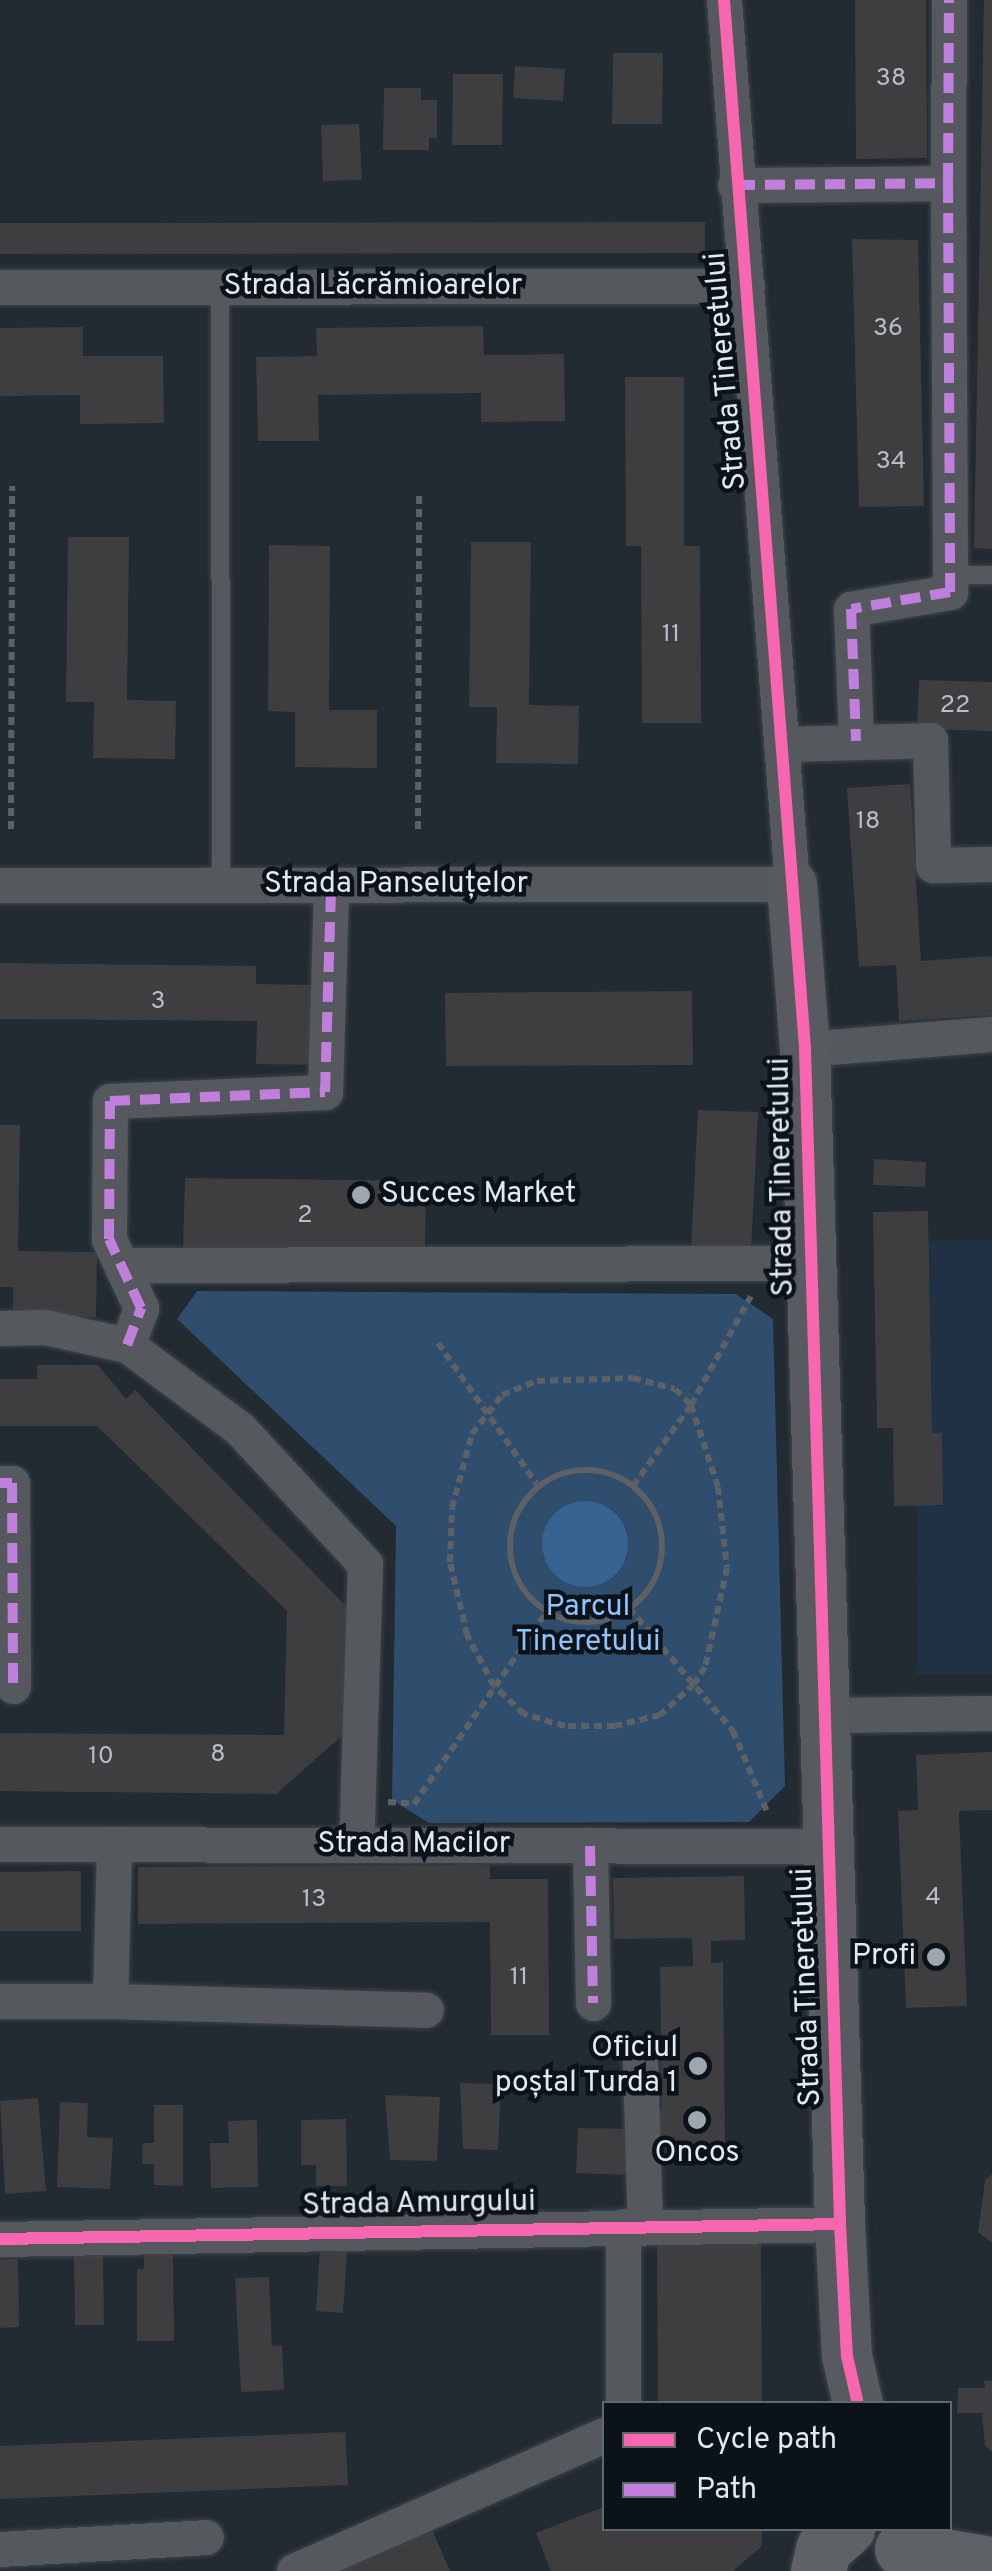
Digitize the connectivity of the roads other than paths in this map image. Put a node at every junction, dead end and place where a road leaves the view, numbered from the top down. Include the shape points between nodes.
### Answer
1 (724, 0) edge
2 (949, 0) edge
3 (735, 184) junction
4 (948, 184) junction
5 (747, 286) junction
6 (0, 287) edge
7 (220, 287) junction
8 (950, 575) junction
9 (992, 575) edge
10 (856, 742) junction
11 (781, 744) junction
12 (992, 864) edge
13 (792, 884) junction
14 (0, 885) edge
15 (221, 885) junction
16 (331, 885) junction
17 (992, 1034) edge
18 (805, 1049) junction
19 (789, 1264) junction
20 (122, 1265) junction
21 (0, 1328) edge
22 (127, 1345) junction
23 (0, 1483) edge
24 (14, 1686) dead end
25 (992, 1714) edge
26 (825, 1715) junction
27 (0, 1844) edge
28 (114, 1844) junction
29 (356, 1845) junction
30 (590, 1846) junction
31 (828, 1846) junction
32 (0, 2002) edge
33 (110, 2002) junction
34 (593, 2003) dead end
35 (426, 2010) dead end
36 (640, 2061) dead end
37 (840, 2224) junction
38 (634, 2226) junction
39 (0, 2239) edge
40 (843, 2380) edge
41 (623, 2401) edge
42 (602, 2436) edge
43 (206, 2537) dead end
44 (862, 2544) edge
45 (0, 2549) edge
46 (162, 2556) edge
47 (992, 2566) edge
48 (294, 2571) edge
49 (985, 2571) edge

1 - 3 street, Strada Tineretului
2 - 4 street
3 - 4 street
3 - 5 street, Strada Tineretului
4 - 8 street
5 - 7 street, Strada Lăcrămioarelor
5 - 11 street, Strada Tineretului
6 - 7 street, Strada Lăcrămioarelor
7 - 15 lane
8 - 9 lane
8 - 10 street via 950,592 851,608
10 - 11 street
10 - 12 street via 930,740 934,866
11 - 13 street, Strada Tineretului
13 - 16 street, Strada Panseluțelor
13 - 18 street, Strada Tineretului
14 - 15 street, Strada Panseluțelor
15 - 16 street, Strada Panseluțelor
16 - 20 street via 325,1092 110,1101 109,1238
17 - 18 street, Strada Tineretului
18 - 19 street, Strada Tineretului
19 - 20 street
19 - 26 street, Strada Tineretului
20 - 22 street via 142,1308
21 - 22 street via 45,1327
22 - 29 street via 240,1429 365,1564
23 - 24 street via 12,1483
25 - 26 street
26 - 31 street, Strada Tineretului
27 - 28 street, Strada Macilor
28 - 29 street, Strada Macilor
28 - 33 street
29 - 30 street, Strada Macilor
30 - 31 street, Strada Macilor
30 - 34 street
31 - 37 street, Strada Tineretului
32 - 33 street
33 - 35 street
36 - 38 street
37 - 38 street, Strada Amurgului
37 - 40 street, Strada Tineretului
38 - 39 street, Strada Amurgului
38 - 41 street
42 - 48 street
43 - 46 street
44 - 47 main road
45 - 46 street
47 - 49 main road

